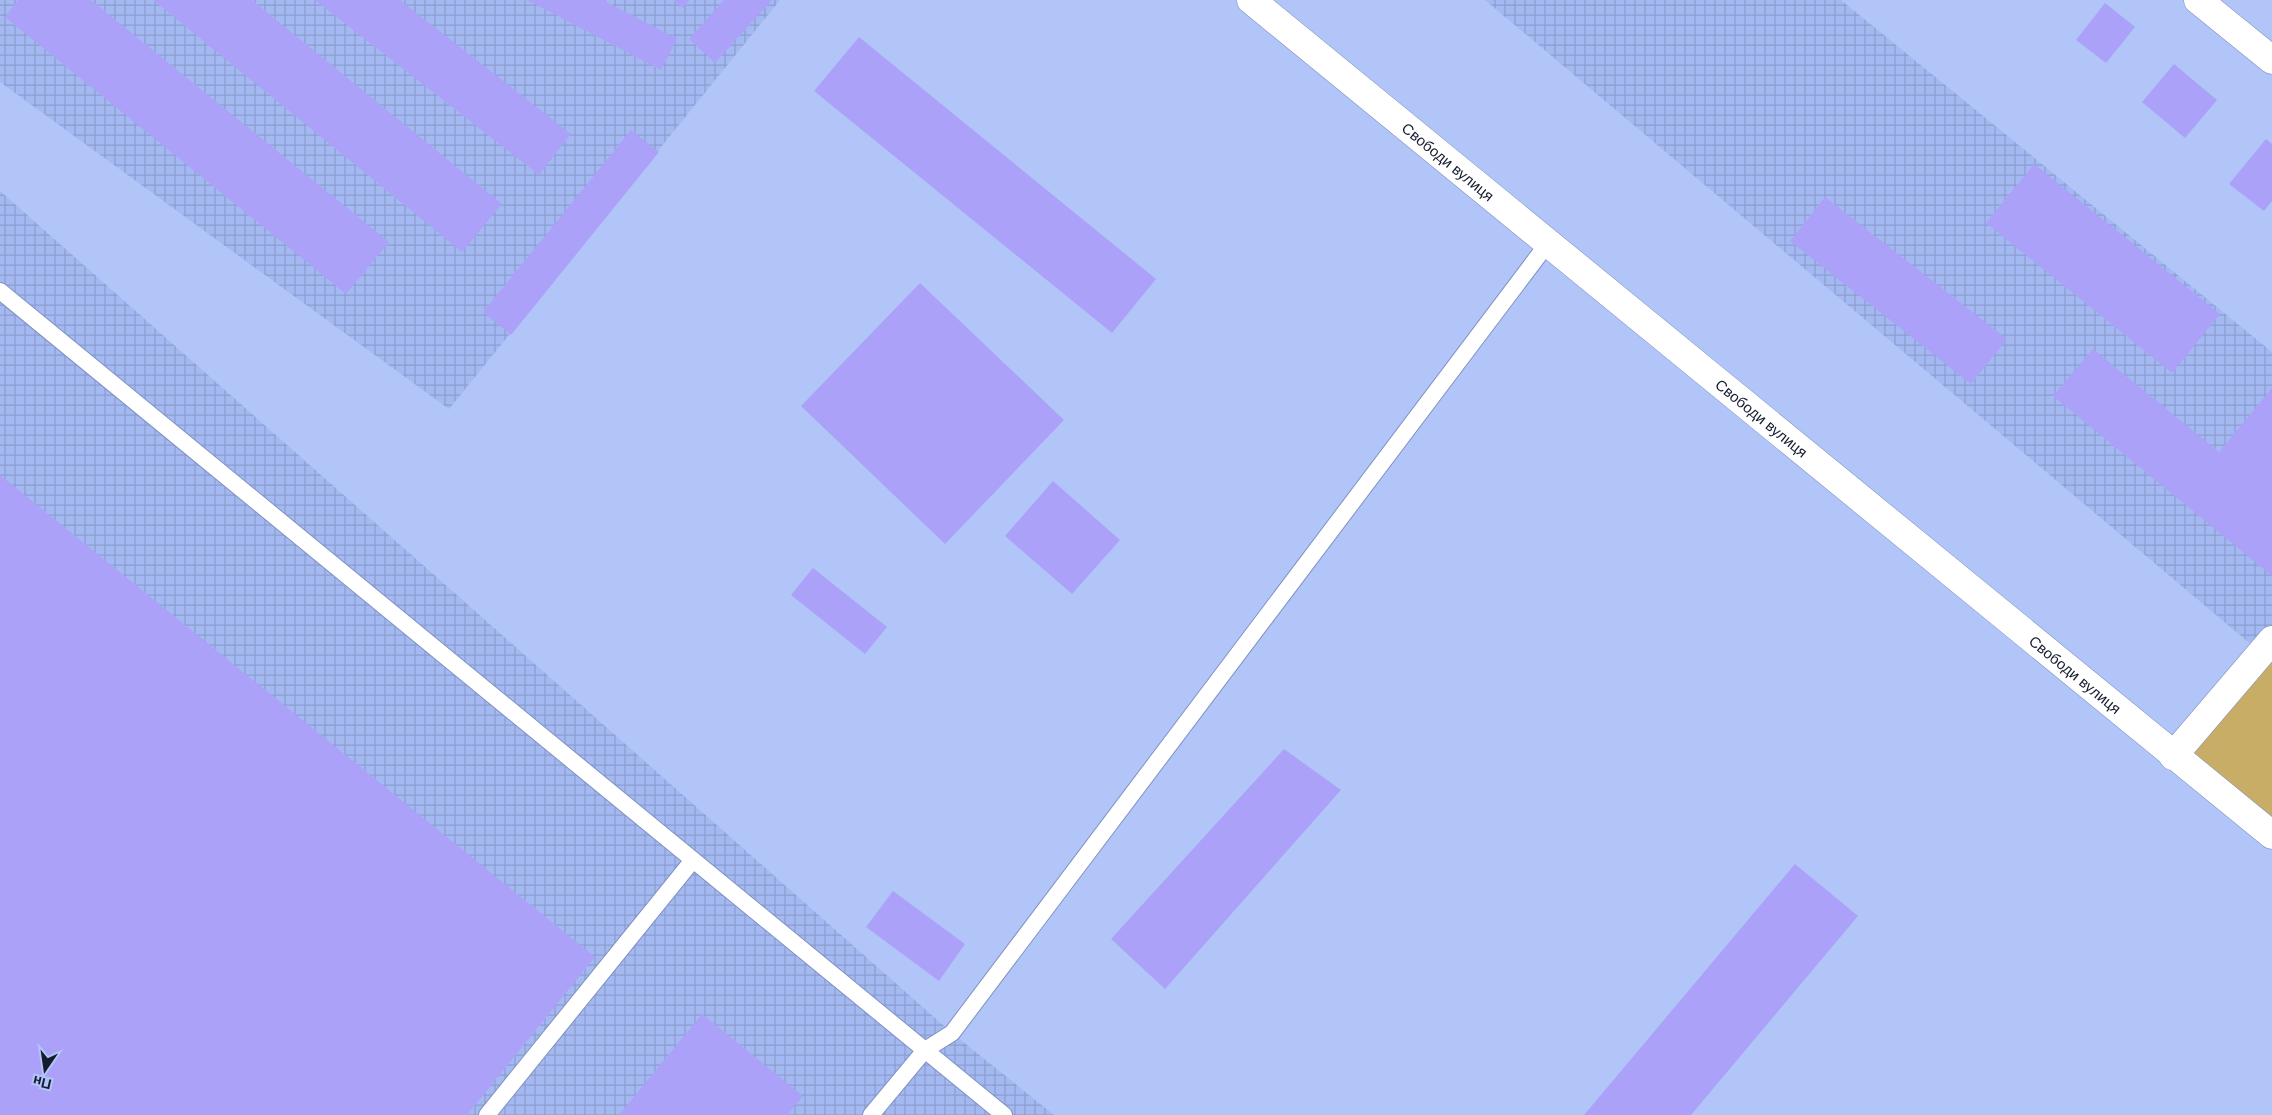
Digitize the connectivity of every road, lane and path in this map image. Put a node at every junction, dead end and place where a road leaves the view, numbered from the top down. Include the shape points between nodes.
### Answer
1 (1251, 0) edge
2 (2198, 0) edge
3 (2272, 60) edge
4 (1548, 243) junction
5 (0, 291) edge
6 (2272, 640) edge
7 (2173, 756) junction
8 (2272, 835) edge
9 (693, 860) junction
10 (924, 1050) junction
11 (487, 1115) edge
12 (871, 1115) edge
13 (1004, 1115) edge

1 - 4 street, Свободи вулиця
2 - 3 street
4 - 7 street, Свободи вулиця
4 - 10 lane via 952,1033
5 - 9 lane
6 - 7 street
7 - 8 street, Свободи вулиця
9 - 10 lane
9 - 11 lane
10 - 12 lane
10 - 13 lane

